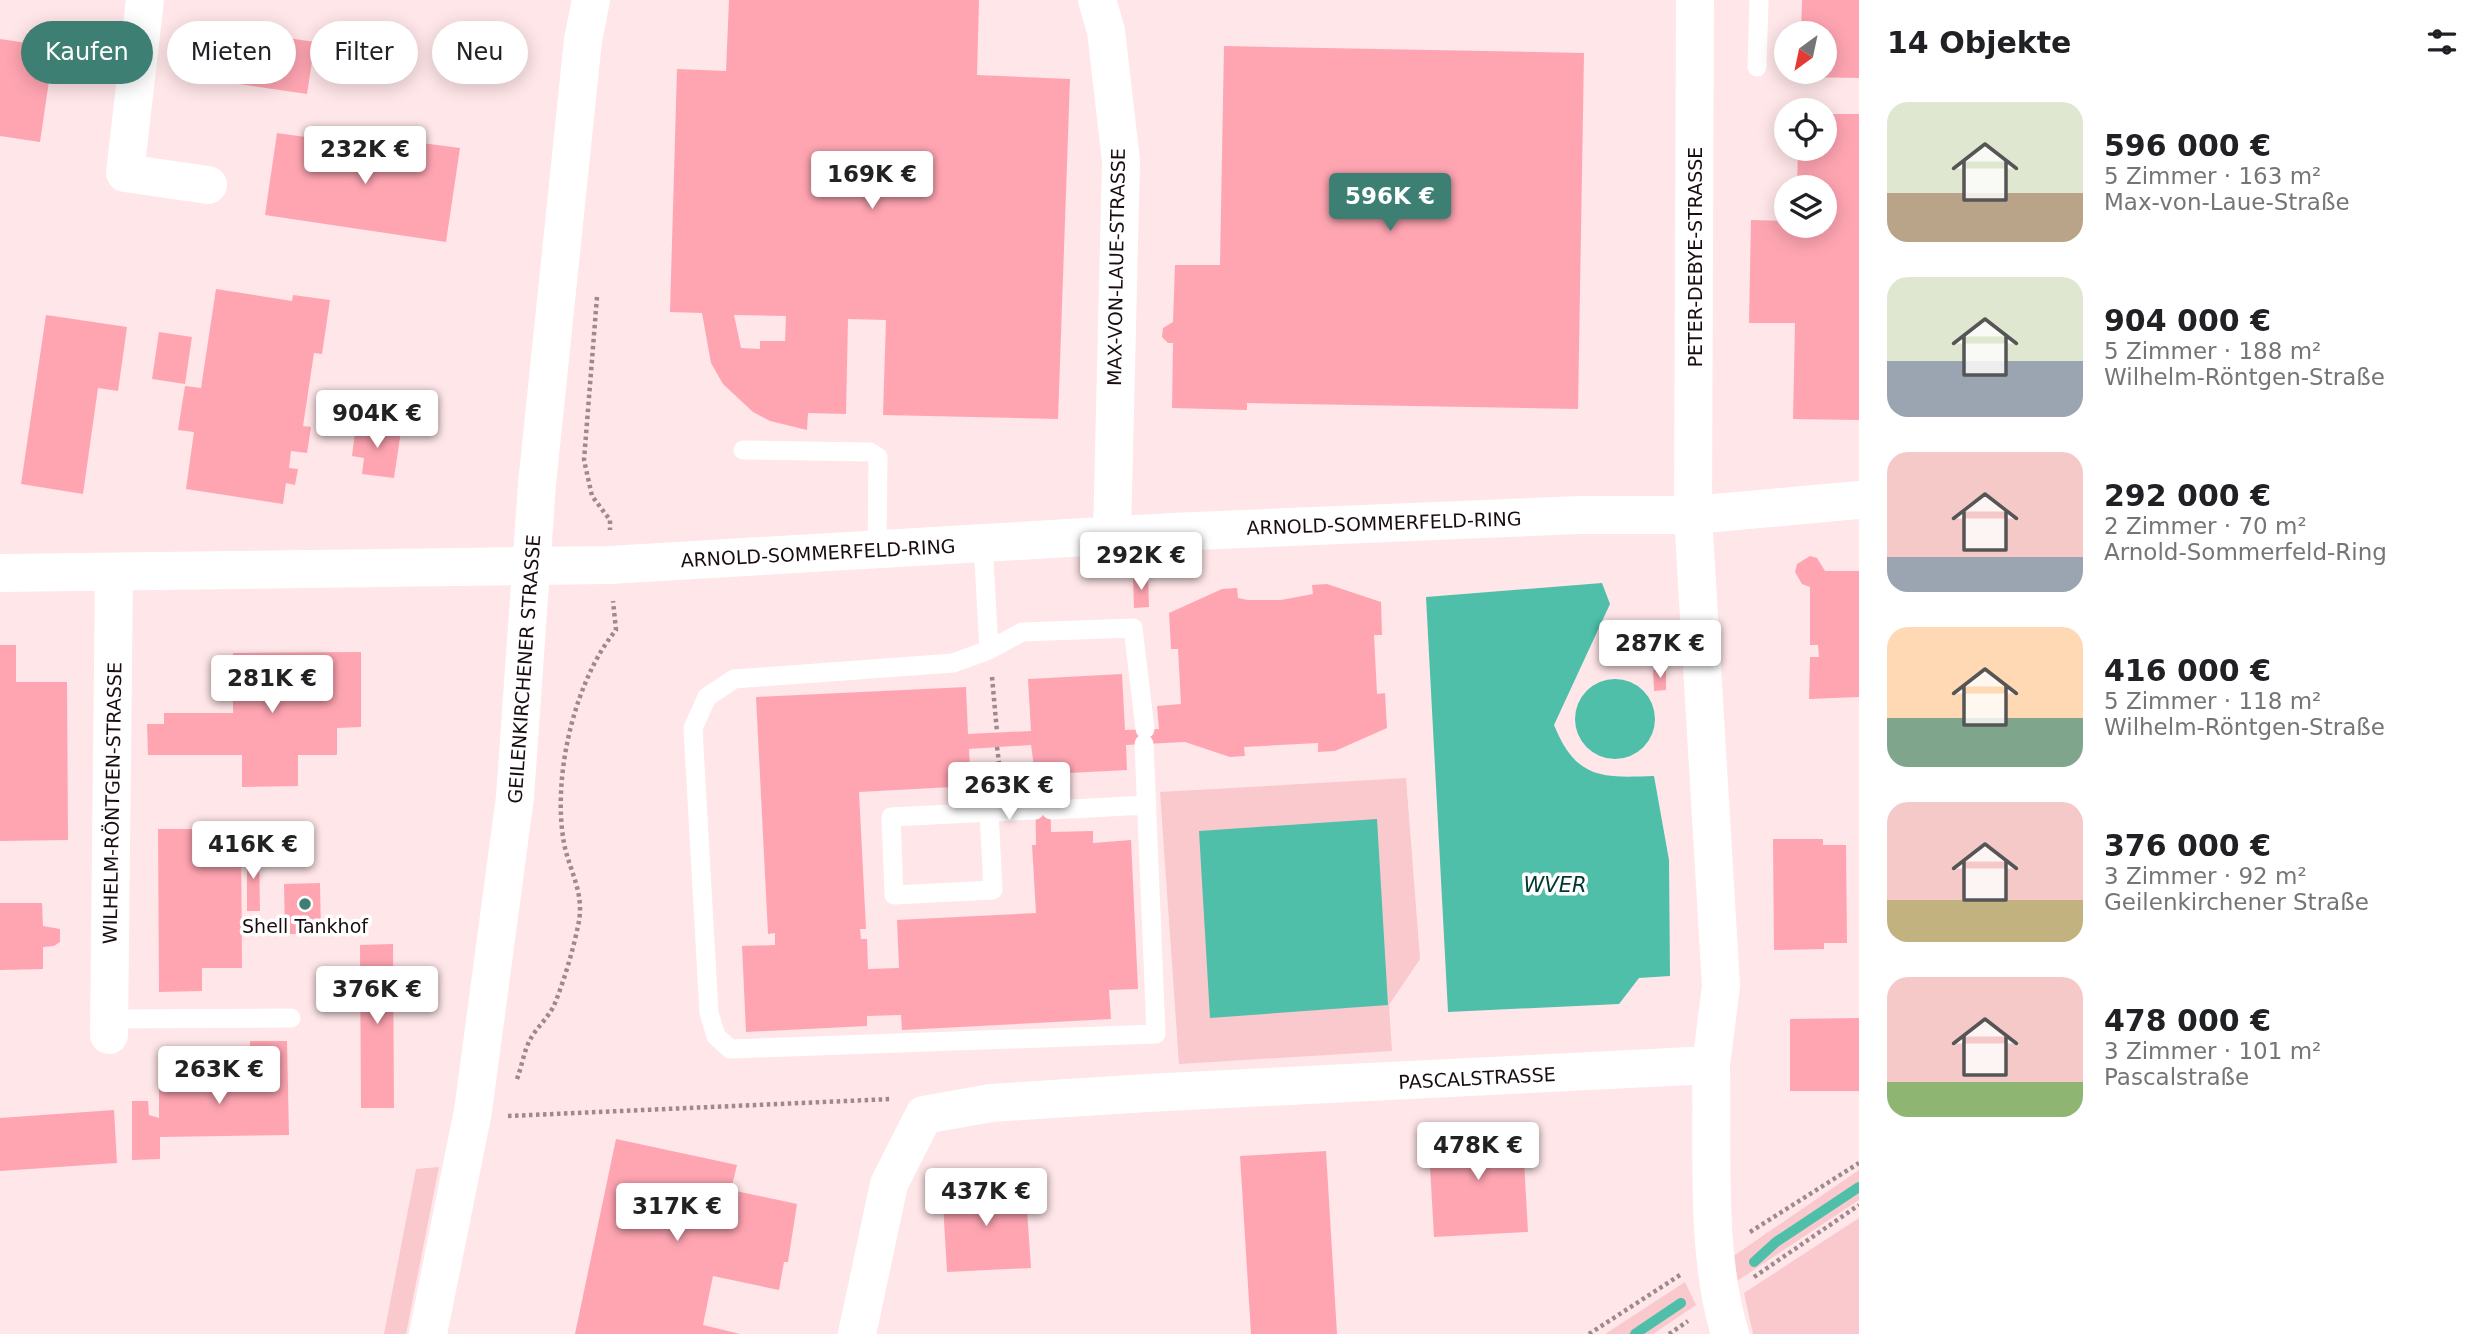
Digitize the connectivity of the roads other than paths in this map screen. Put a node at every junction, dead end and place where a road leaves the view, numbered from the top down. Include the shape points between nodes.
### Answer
1 (145, 0) edge
2 (591, 0) edge
3 (1097, 0) edge
4 (1695, 0) edge
5 (1759, 0) edge
6 (1757, 67) dead end
7 (208, 185) dead end
8 (743, 450) dead end
9 (1859, 500) edge
10 (1693, 515) junction
11 (1112, 535) junction
12 (983, 544) junction
13 (877, 551) junction
14 (532, 566) junction
15 (114, 572) junction
16 (0, 573) edge
17 (989, 650) junction
18 (1147, 805) junction
19 (997, 812) junction
20 (291, 1018) dead end
21 (109, 1027) joint
22 (1711, 1065) junction
23 (1725, 1317) edge
24 (428, 1334) edge
25 (857, 1334) edge

1 - 7 street via 125,173
2 - 14 street, GEILENKIRCHENER STRASSE via 583,40
3 - 11 street, MAX-VON-LAUE-STRASSE via 1106,32 1121,161
4 - 10 street, PETER-DEBYE-STRASSE
5 - 6 lane
8 - 13 lane via 870,452 878,457
9 - 10 street, ARNOLD-SOMMERFELD-RING
10 - 11 street, ARNOLD-SOMMERFELD-RING via 1580,515
10 - 22 street via 1721,986
11 - 12 street, ARNOLD-SOMMERFELD-RING
12 - 13 street, ARNOLD-SOMMERFELD-RING
12 - 17 lane
13 - 14 street, ARNOLD-SOMMERFELD-RING
14 - 15 street
14 - 24 street, GEILENKIRCHENER STRASSE via 515,797 484,1032 473,1111
15 - 16 street
15 - 21 street, WILHELM-RÖNTGEN-STRASSE
17 - 18 lane via 1022,632 1133,628
17 - 18 lane via 953,663 734,679 706,697 693,727 709,1013 716,1037 730,1049 1156,1034
18 - 19 lane
19 - 19 lane via 891,817 894,895 993,890
20 - 21 lane
22 - 23 street
22 - 25 street, PASCALSTRASSE via 992,1103 924,1115 889,1184

